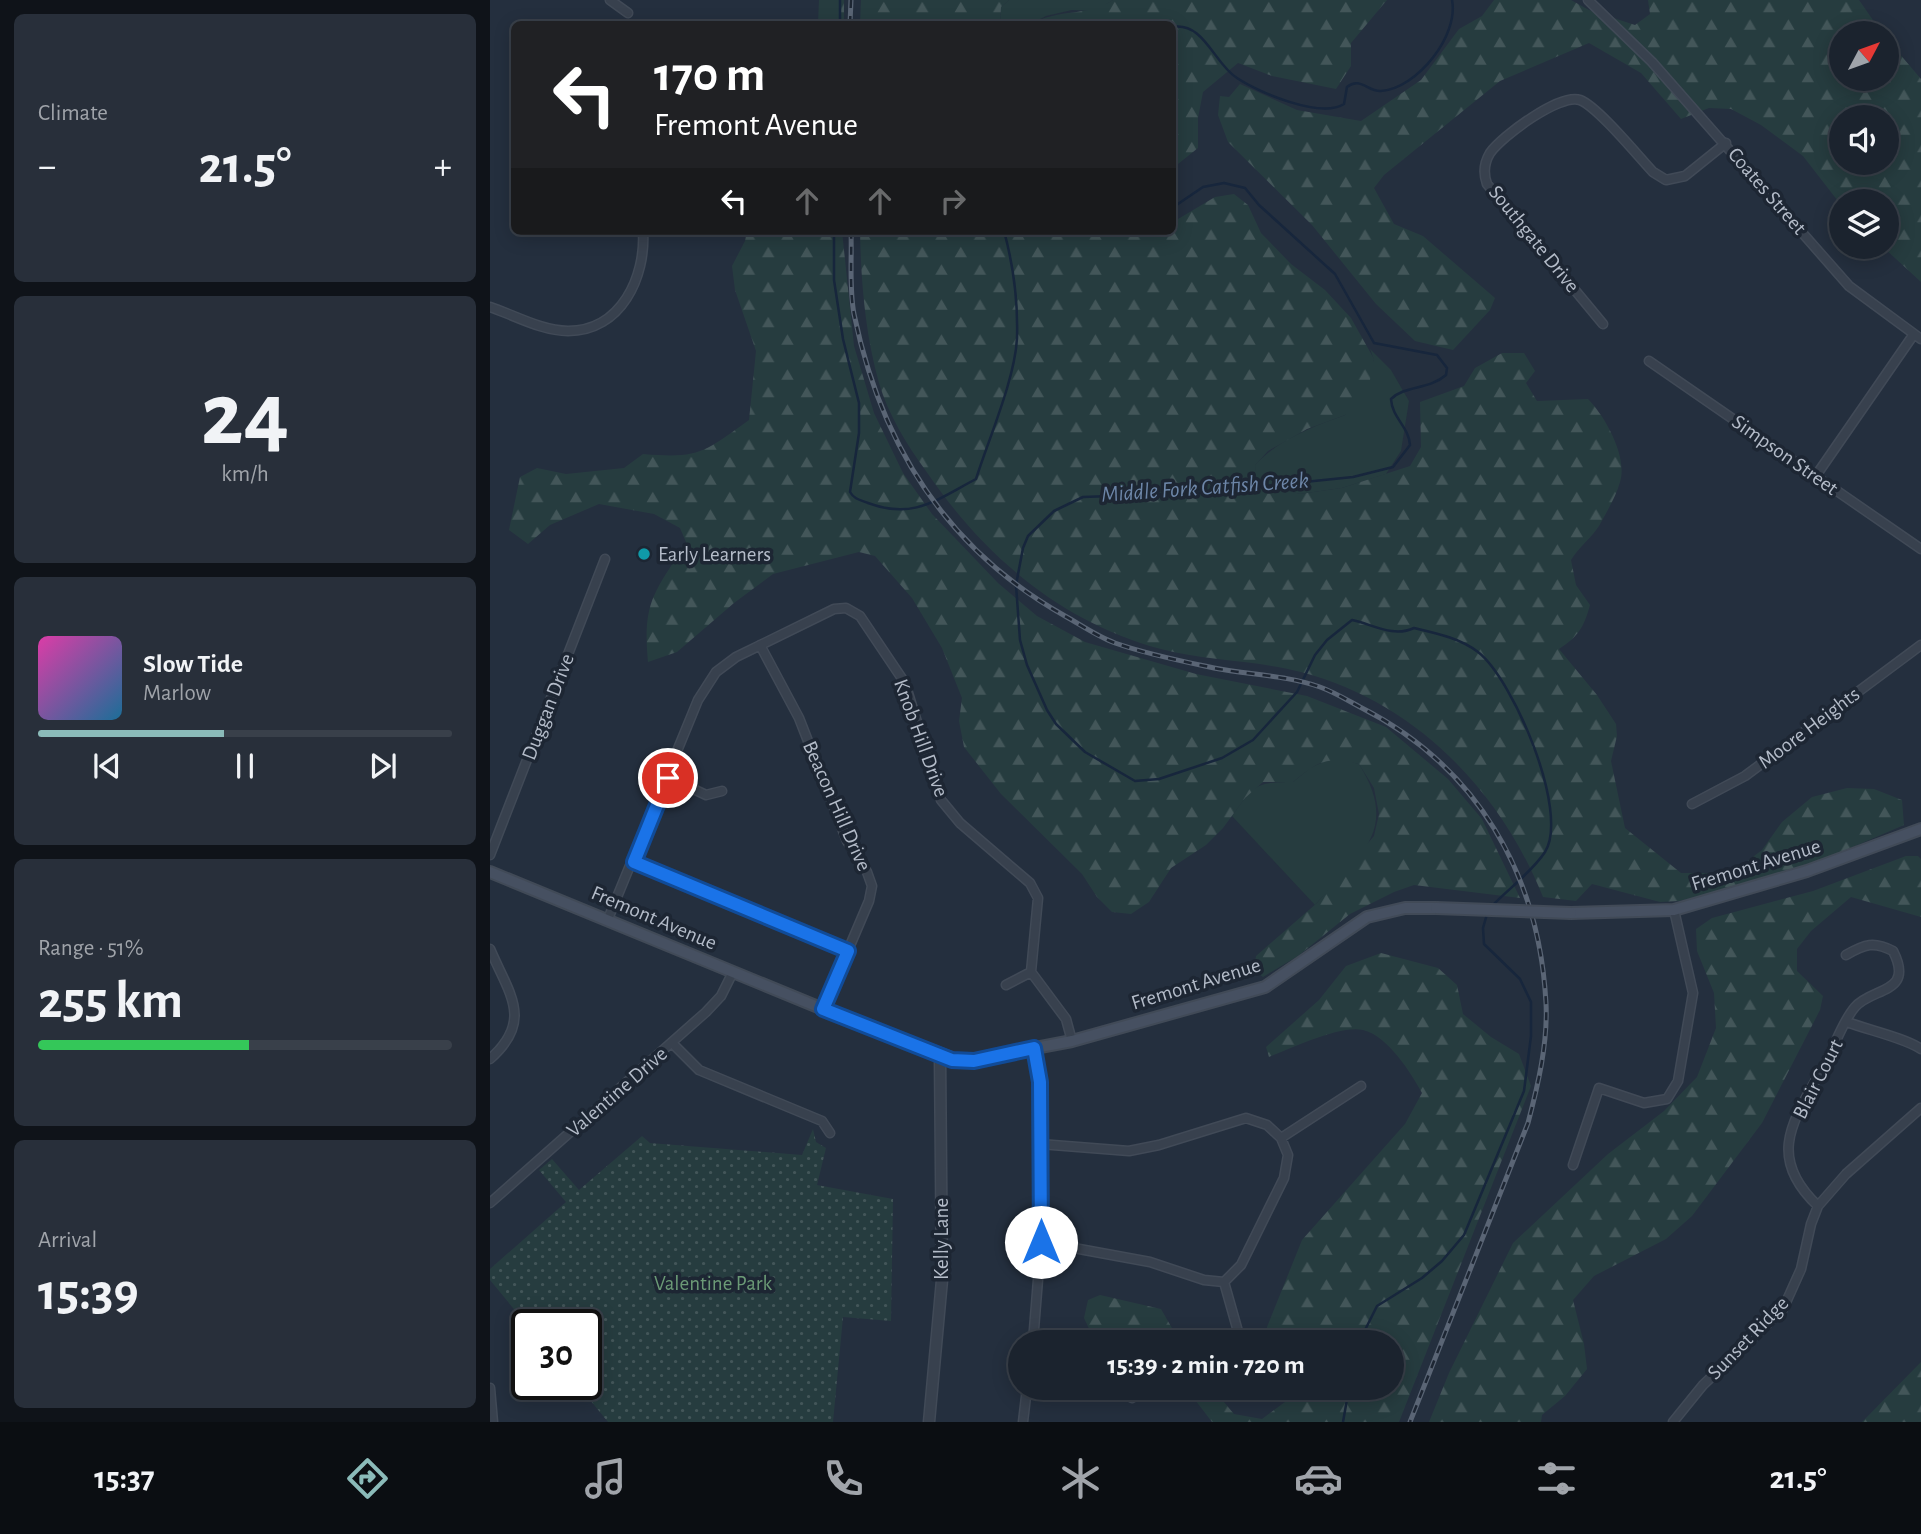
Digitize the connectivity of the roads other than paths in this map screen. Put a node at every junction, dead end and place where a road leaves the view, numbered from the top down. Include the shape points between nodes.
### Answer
1 (610, 0) edge
2 (1587, 0) edge
3 (628, 13) dead end
4 (1726, 143) junction
5 (643, 235) edge
6 (490, 307) edge
7 (1603, 324) dead end
8 (1918, 336) edge
9 (1649, 361) dead end
10 (1815, 477) junction
11 (1921, 549) edge
12 (606, 559) dead end
13 (760, 645) junction
14 (1921, 645) edge
15 (668, 778) junction
16 (722, 791) dead end
17 (1692, 804) dead end
18 (1921, 829) edge
19 (490, 855) edge
20 (634, 862) junction
21 (490, 872) edge
22 (1674, 910) junction
23 (608, 919) junction
24 (490, 949) edge
25 (848, 951) junction
26 (1846, 955) dead end
27 (733, 972) junction
28 (1031, 972) junction
29 (1006, 985) dead end
30 (823, 1009) junction
31 (1847, 1021) junction
32 (1072, 1041) junction
33 (673, 1044) junction
34 (1034, 1048) junction
35 (1921, 1049) edge
36 (940, 1056) junction
37 (490, 1059) edge
38 (1361, 1086) dead end
39 (1921, 1108) edge
40 (831, 1133) dead end
41 (1281, 1138) junction
42 (1040, 1144) junction
43 (1573, 1165) dead end
44 (490, 1203) edge
45 (1818, 1206) junction
46 (1041, 1242) junction
47 (1224, 1282) junction
48 (1034, 1330) edge
49 (1238, 1330) edge
50 (490, 1388) edge
51 (1026, 1400) edge
52 (493, 1422) edge
53 (929, 1422) edge
54 (1023, 1422) edge
55 (1673, 1422) edge

1 - 3 street
2 - 4 street, Coates Street
4 - 7 street, Southgate Drive via 1685,176 1666,180 1585,102 1566,99 1553,104 1489,155 1487,184
4 - 8 street, Coates Street via 1849,286
5 - 6 street via 633,289 607,320 568,331
8 - 10 street
9 - 10 street, Simpson Street
10 - 11 street, Simpson Street
12 - 19 street, Duggan Drive
13 - 15 street, Knob Hill Drive via 716,672 698,701
13 - 25 street, Beacon Hill Drive via 799,718 847,841 872,886
13 - 28 street, Knob Hill Drive via 834,609 846,608 860,616 905,683 941,800 960,823 1030,883 1038,898
14 - 17 street, Moore Heights via 1745,776
15 - 16 street via 706,795
15 - 20 street, Knob Hill Drive
18 - 22 main road, Fremont Avenue via 1807,871
20 - 23 street, Knob Hill Drive
20 - 25 street
21 - 23 main road, Fremont Avenue
22 - 32 main road, Fremont Avenue, bridge via 1571,913 1405,908 1367,917 1265,987
22 - 43 street via 1693,993 1678,1081 1667,1100 1644,1103 1600,1088
23 - 27 main road, Fremont Avenue
24 - 37 street via 512,1001 515,1022 507,1044
25 - 30 street, Beacon Hill Drive
26 - 31 street via 1875,943 1893,951 1899,969 1895,984 1856,1005
27 - 30 main road, Fremont Avenue
27 - 33 street, Valentine Drive via 721,996
28 - 29 street
28 - 32 street via 1066,1019
30 - 36 main road, Fremont Avenue
31 - 35 street, Blair Court
31 - 45 street, Blair Court via 1788,1142 1790,1170
32 - 34 main road, Fremont Avenue
33 - 40 street via 699,1070 821,1121
33 - 44 street, Valentine Drive
34 - 36 main road, Fremont Avenue via 974,1061
34 - 42 street via 1040,1082
36 - 53 street, Kelly Lane via 942,1280
38 - 41 street
39 - 45 street via 1846,1174
41 - 42 street via 1267,1125 1246,1118 1129,1151
41 - 47 street via 1287,1155 1284,1178 1241,1265
42 - 46 street
45 - 55 street, Sunset Ridge via 1801,1269 1783,1309 1703,1385
46 - 47 street via 1150,1262
46 - 48 street
47 - 49 street
50 - 52 street
51 - 54 street

